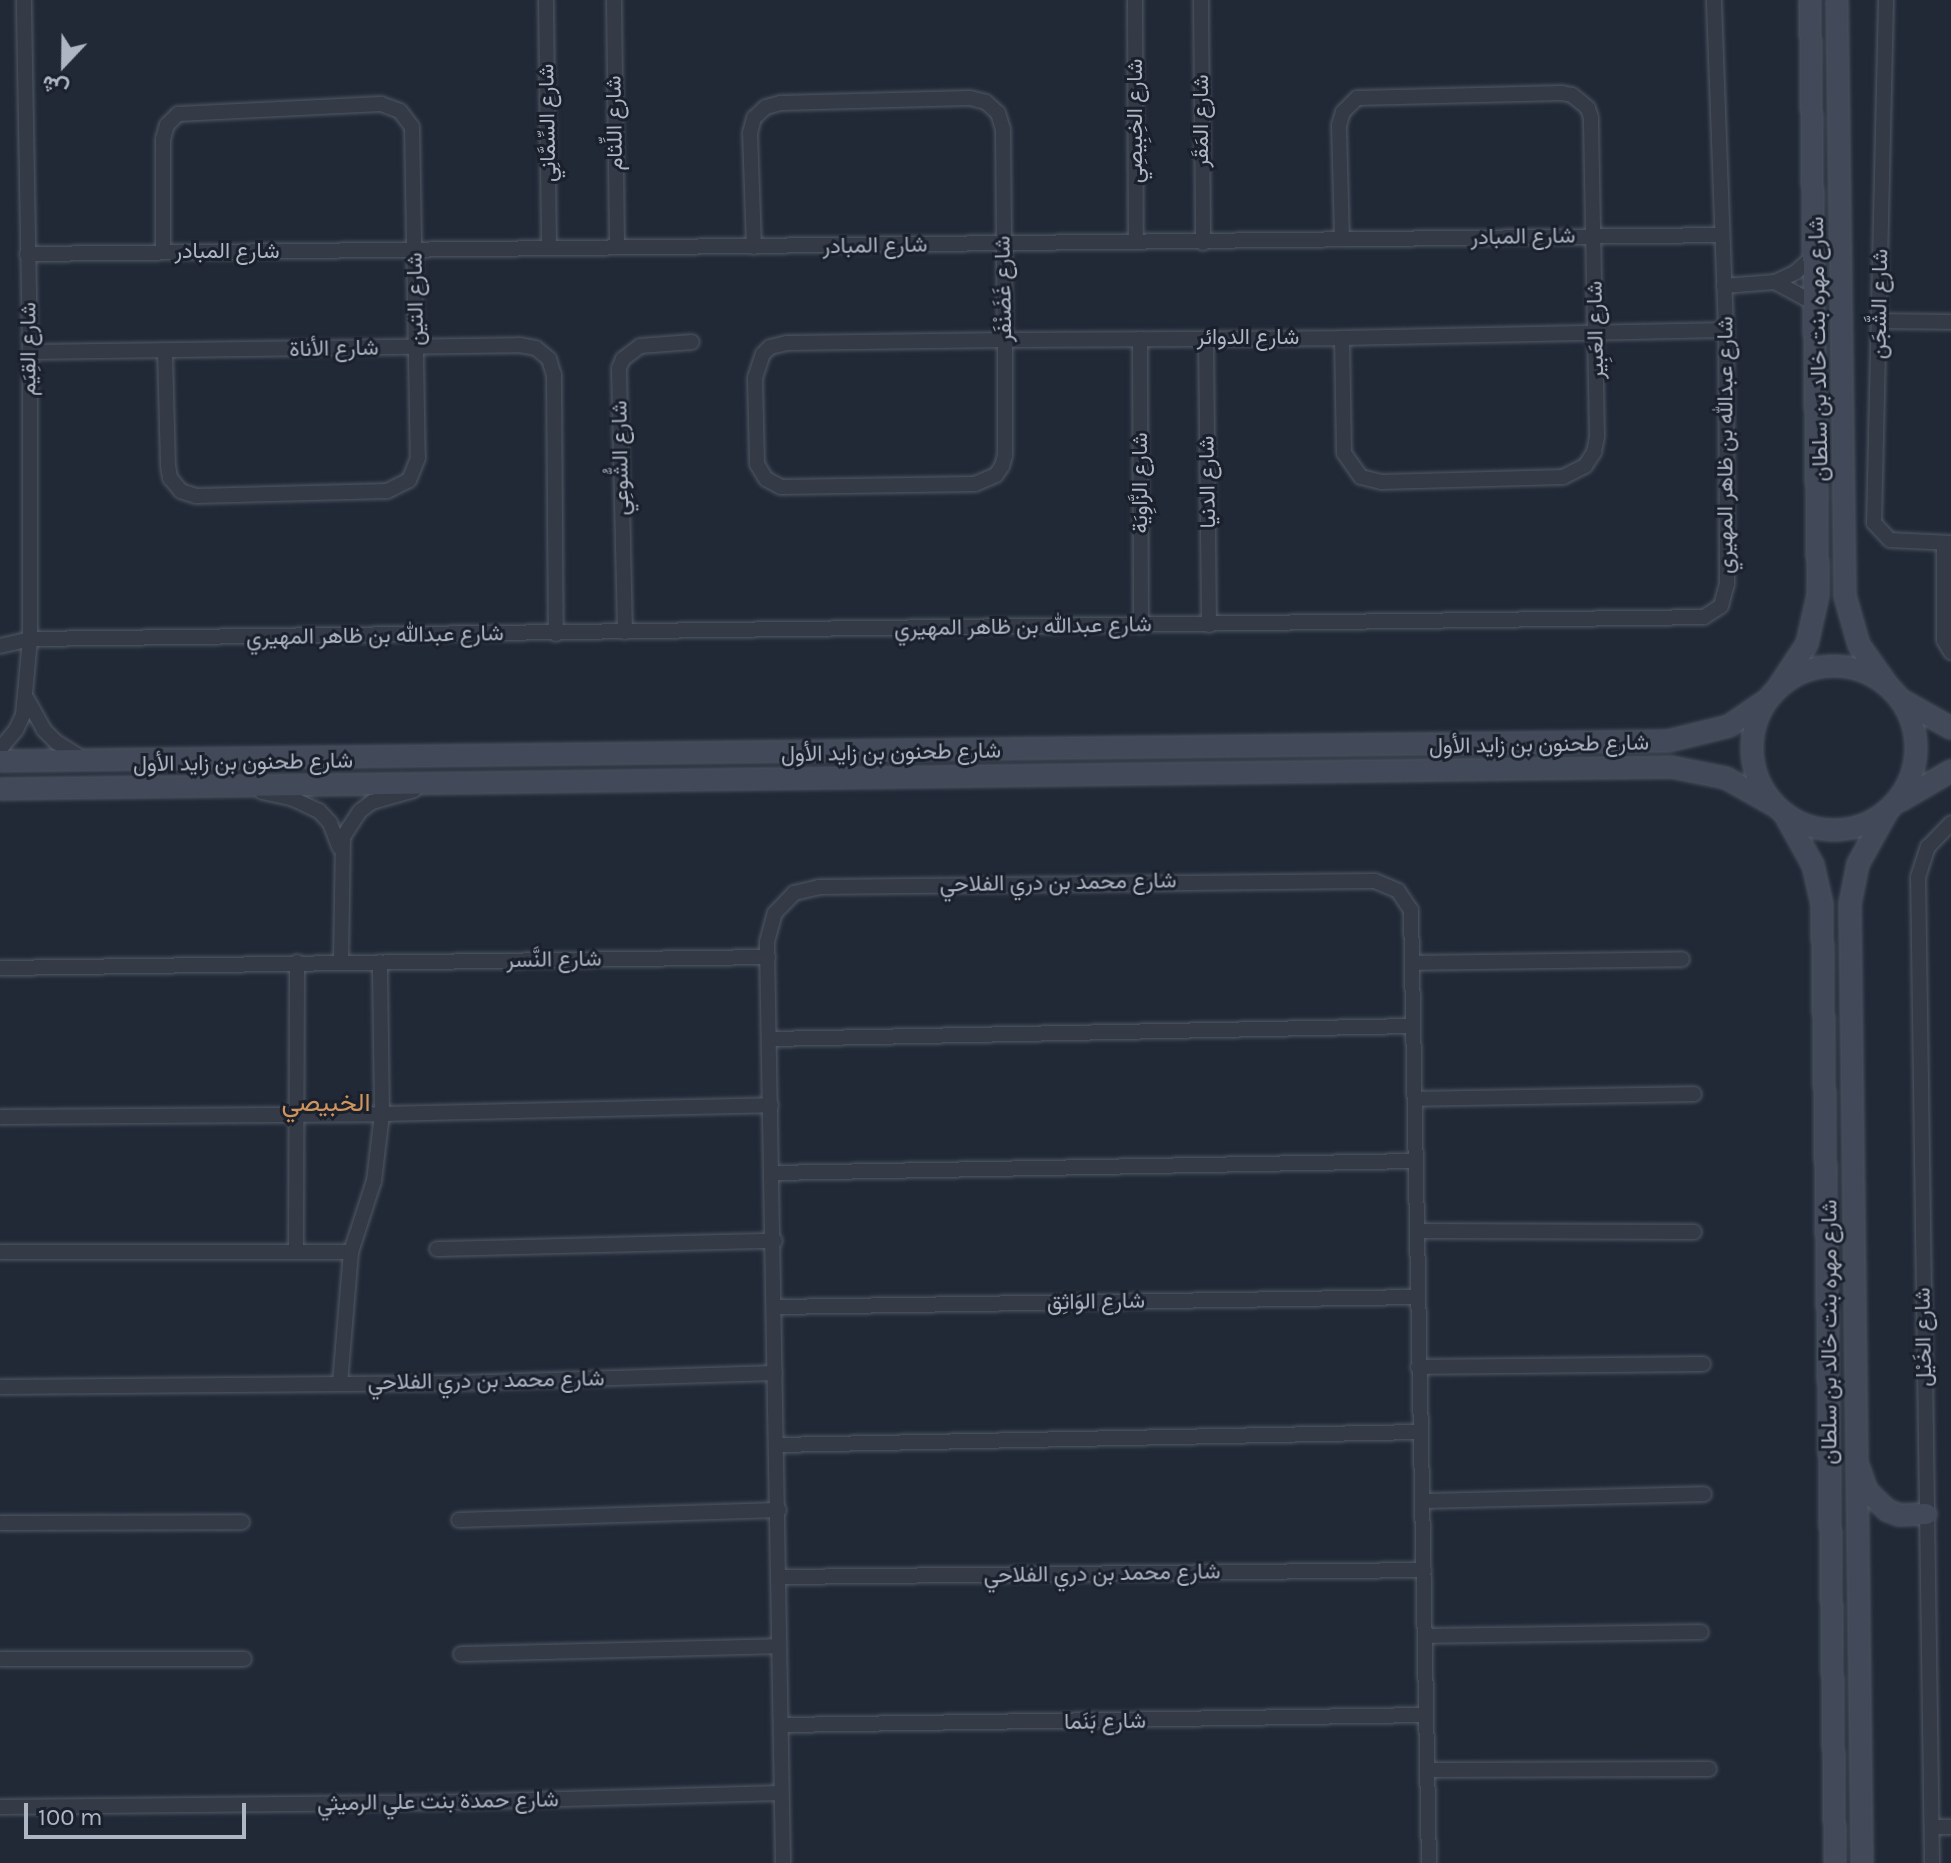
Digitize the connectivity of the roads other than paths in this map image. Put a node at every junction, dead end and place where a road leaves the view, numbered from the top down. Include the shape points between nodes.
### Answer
1 (24, 0) edge
2 (546, 0) edge
3 (614, 0) edge
4 (1135, 0) edge
5 (1201, 0) edge
6 (1714, 0) edge
7 (1810, 0) edge
8 (1837, 0) edge
9 (1886, 0) edge
10 (1722, 235) junction
11 (1595, 236) junction
12 (1342, 239) junction
13 (1136, 242) junction
14 (1203, 243) junction
15 (1003, 244) junction
16 (549, 246) junction
17 (617, 246) junction
18 (754, 247) junction
19 (416, 250) junction
20 (163, 252) junction
21 (27, 254) junction
22 (1814, 256) junction
23 (1775, 282) junction
24 (1724, 286) junction
25 (1816, 304) junction
26 (1880, 321) junction
27 (1951, 322) edge
28 (1726, 330) junction
29 (1596, 335) junction
30 (1342, 338) junction
31 (1140, 339) junction
32 (1206, 339) junction
33 (1005, 340) junction
34 (692, 342) dead end
35 (770, 347) joint
36 (417, 348) junction
37 (30, 352) junction
38 (165, 352) junction
39 (1948, 543) edge
40 (1209, 625) junction
41 (1141, 626) junction
42 (625, 632) junction
43 (556, 634) junction
44 (30, 639) junction
45 (0, 646) edge
46 (1951, 652) edge
47 (1779, 686) junction
48 (1894, 693) junction
49 (27, 699) junction
50 (1764, 702) junction
51 (1951, 728) edge
52 (0, 749) edge
53 (86, 760) junction
54 (0, 761) edge
55 (1951, 771) edge
56 (441, 783) junction
57 (238, 788) junction
58 (0, 789) edge
59 (1893, 806) junction
60 (1779, 809) junction
61 (1951, 823) edge
62 (340, 852) junction
63 (768, 957) junction
64 (1682, 959) dead end
65 (297, 962) junction
66 (341, 962) junction
67 (380, 962) junction
68 (1412, 963) junction
69 (0, 968) edge
70 (1413, 1026) junction
71 (770, 1039) junction
72 (1694, 1094) dead end
73 (1415, 1099) junction
74 (771, 1105) junction
75 (382, 1114) junction
76 (296, 1115) junction
77 (0, 1117) edge
78 (1416, 1161) junction
79 (772, 1173) junction
80 (1418, 1231) junction
81 (1694, 1232) dead end
82 (775, 1241) junction
83 (437, 1249) dead end
84 (296, 1251) junction
85 (0, 1252) edge
86 (351, 1252) junction
87 (1417, 1297) junction
88 (775, 1307) junction
89 (1703, 1364) dead end
90 (1418, 1367) junction
91 (775, 1373) junction
92 (340, 1383) junction
93 (0, 1387) edge
94 (1420, 1432) junction
95 (777, 1445) junction
96 (1854, 1449) junction
97 (1704, 1494) dead end
98 (1422, 1501) junction
99 (779, 1510) junction
100 (1926, 1514) junction
101 (459, 1520) dead end
102 (242, 1522) dead end
103 (0, 1523) edge
104 (1424, 1570) junction
105 (780, 1577) junction
106 (1701, 1632) dead end
107 (1425, 1636) junction
108 (779, 1646) junction
109 (461, 1654) dead end
110 (0, 1659) edge
111 (244, 1659) dead end
112 (1426, 1715) junction
113 (783, 1725) junction
114 (1709, 1769) dead end
115 (1428, 1770) junction
116 (781, 1793) junction
117 (0, 1807) edge
118 (1932, 1827) junction
119 (1951, 1827) edge
120 (783, 1863) edge
121 (1429, 1863) edge
122 (1835, 1863) edge
123 (1862, 1863) edge
124 (1932, 1863) edge

1 - 21 street, شارع القِيَم
2 - 16 street, شارع السِّمَّانِي
3 - 17 street, شارع اللِّثام
4 - 13 street, شارع الخِبِيصِي
5 - 14 street, شارع المَقَر
6 - 10 street, شارع عبدالله بن ظاهر المهيري
7 - 22 street, شارع مهره بنت خالد بن سلطان
8 - 48 street, شارع مهره بنت خالد بن سلطان via 1845,596 1859,645
9 - 26 street, شارع الشَّجَن
10 - 11 street, شارع المبادر
10 - 24 street, شارع عبدالله بن ظاهر المهيري
11 - 12 street, شارع المبادر
11 - 12 street, شارع العَبِير via 1591,118 1581,100 1562,93 1357,98 1339,125
11 - 29 street, شارع العَبِير
12 - 14 street, شارع المبادر
13 - 14 street, شارع المبادر
13 - 15 street, شارع المبادر
15 - 18 street, شارع المبادر
15 - 18 street, شارع غَضَنْفَر via 1002,121 986,102 970,98 766,107 754,118 750,133
15 - 33 street, شارع غَضَنْفَر
16 - 17 street, شارع المبادر
16 - 19 street, شارع المبادر
17 - 18 street, شارع المبادر
19 - 20 street, شارع المبادر
19 - 20 street, شارع التين via 414,136 400,111 381,104 178,114 163,139
19 - 36 street, شارع التين
20 - 21 street, شارع المبادر
21 - 37 street, شارع القِيَم
22 - 23 street, شارع عبدالله بن ظاهر المهيري
22 - 25 street, شارع مهره بنت خالد بن سلطان
23 - 24 street, شارع عبدالله بن ظاهر المهيري
23 - 25 street
24 - 28 street, شارع عبدالله بن ظاهر المهيري
25 - 47 street, شارع مهره بنت خالد بن سلطان via 1818,595 1807,644
26 - 27 street
26 - 39 street, شارع الشَّجَن via 1874,523 1890,540
28 - 29 street, شارع الدوائر
28 - 40 street, شارع عبدالله بن ظاهر المهيري via 1727,584 1721,606 1711,614 1689,620
29 - 30 street, شارع الدوائر
29 - 30 street, شارع العَبِير via 1596,444 1579,471 1563,477 1381,482 1361,477 1344,453
30 - 32 street, شارع الدوائر
31 - 32 street, شارع الدوائر
31 - 33 street, شارع الدوائر
31 - 41 street, شارع الزَّاوِيَة
32 - 40 street, شارع الدنيا
33 - 35 street, شارع الدوائر
33 - 35 street, شارع غَضَنْفَر via 1005,455 996,475 975,484 773,484 757,464 755,378 758,360
34 - 42 street, شارع الشُّوعِي via 640,346 619,368
36 - 38 street, شارع الأناة
36 - 38 street, شارع التين via 418,458 414,474 401,487 196,496 181,491 170,478
36 - 43 street, شارع الأناة via 528,345 553,367
37 - 38 street, شارع الأناة
37 - 44 street, شارع القِيَم
39 - 46 street via 1944,640
40 - 41 street, شارع عبدالله بن ظاهر المهيري
41 - 42 street, شارع عبدالله بن ظاهر المهيري
42 - 43 street, شارع عبدالله بن ظاهر المهيري
43 - 44 street, شارع عبدالله بن ظاهر المهيري
44 - 45 street, شارع عبدالله بن ظاهر المهيري
44 - 49 street, شارع القِيَم
47 - 48 street via 1814,667 1834,665 1872,675
47 - 50 street
48 - 51 street
48 - 59 street via 1912,720 1916,748 1912,775
49 - 52 street, شارع القِيَم via 16,730
49 - 53 street via 56,742
50 - 53 street, شارع طحنون بن زايد الأول via 1729,726 1668,741
50 - 60 street via 1753,727 1751,754 1758,780
53 - 54 street, شارع طحنون بن زايد الأول
55 - 59 street
56 - 57 street, شارع طحنون بن زايد الأول
56 - 60 street, شارع طحنون بن زايد الأول via 1671,767 1726,778
56 - 62 street via 372,802 350,823
57 - 58 street, شارع طحنون بن زايد الأول
57 - 62 street via 306,803 330,823
59 - 60 street via 1872,821 1836,830 1800,823
59 - 96 street, شارع مهره بنت خالد بن سلطان via 1858,864 1850,904
60 - 122 street, شارع مهره بنت خالد بن سلطان via 1809,856 1822,904
61 - 100 street, شارع الخَيْل via 1928,847 1918,877
62 - 66 street
63 - 67 street, شارع النَّسر
63 - 68 street, شارع محمد بن دري الفلاحي via 775,913 794,893 807,888 1375,881 1407,900
63 - 71 street, شارع محمد بن دري الفلاحي
64 - 68 street
65 - 66 street, شارع النَّسر
65 - 69 street, شارع النَّسر
65 - 76 street
66 - 67 street, شارع النَّسر
67 - 75 street
68 - 70 street, شارع محمد بن دري الفلاحي
70 - 71 street
70 - 73 street, شارع محمد بن دري الفلاحي
71 - 74 street, شارع محمد بن دري الفلاحي
72 - 73 street
73 - 78 street, شارع محمد بن دري الفلاحي
74 - 75 street
74 - 79 street, شارع محمد بن دري الفلاحي
75 - 76 street
75 - 86 street via 374,1181
76 - 77 street
76 - 84 street
78 - 79 street
78 - 80 street, شارع محمد بن دري الفلاحي
79 - 82 street, شارع محمد بن دري الفلاحي
80 - 81 street
80 - 87 street, شارع محمد بن دري الفلاحي
82 - 83 street
82 - 88 street, شارع محمد بن دري الفلاحي
84 - 85 street
84 - 86 street
86 - 92 street
87 - 88 street, شارع الوَاثِق
87 - 90 street, شارع محمد بن دري الفلاحي
88 - 91 street, شارع محمد بن دري الفلاحي
89 - 90 street
90 - 94 street, شارع محمد بن دري الفلاحي
91 - 92 street, شارع محمد بن دري الفلاحي
91 - 95 street, شارع محمد بن دري الفلاحي
92 - 93 street
94 - 95 street
94 - 98 street, شارع محمد بن دري الفلاحي
95 - 99 street, شارع محمد بن دري الفلاحي
96 - 100 street via 1876,1502 1899,1515
96 - 123 street, شارع مهره بنت خالد بن سلطان
97 - 98 street
98 - 104 street, شارع محمد بن دري الفلاحي
99 - 101 street
99 - 105 street, شارع محمد بن دري الفلاحي
100 - 118 street, شارع الخَيْل
102 - 103 street
104 - 105 street, شارع محمد بن دري الفلاحي
104 - 107 street, شارع محمد بن دري الفلاحي
105 - 108 street, شارع محمد بن دري الفلاحي
106 - 107 street
107 - 112 street, شارع محمد بن دري الفلاحي
108 - 109 street
108 - 113 street, شارع محمد بن دري الفلاحي
110 - 111 street
112 - 113 street, شارع بَنَما
112 - 115 street, شارع محمد بن دري الفلاحي
113 - 116 street, شارع محمد بن دري الفلاحي
114 - 115 street
115 - 121 street, شارع محمد بن دري الفلاحي
116 - 117 street, شارع حمدة بنت علي الرميثي
116 - 120 street, شارع محمد بن دري الفلاحي
118 - 119 street
118 - 124 street, شارع الخَيْل

